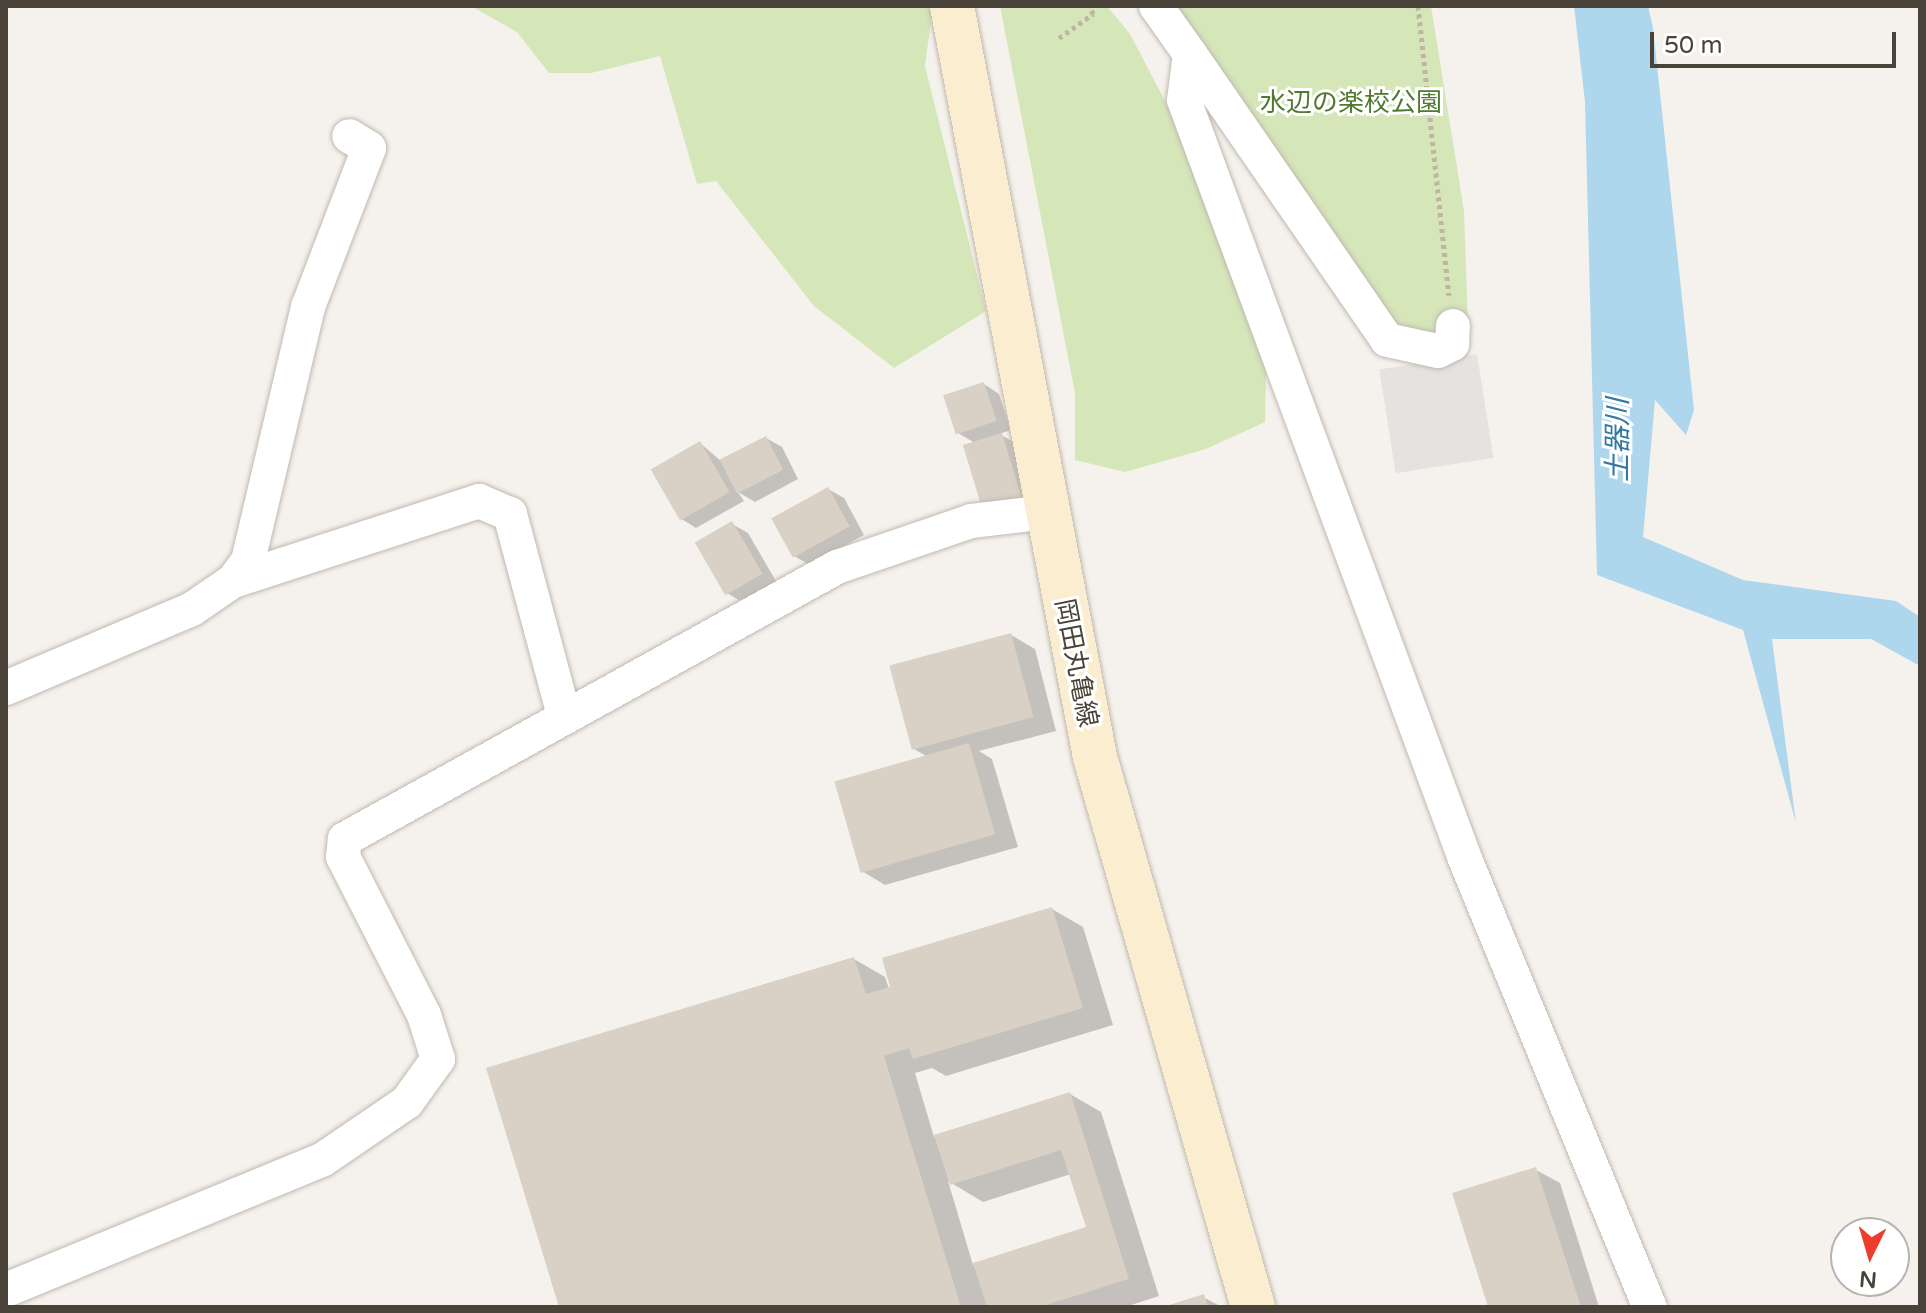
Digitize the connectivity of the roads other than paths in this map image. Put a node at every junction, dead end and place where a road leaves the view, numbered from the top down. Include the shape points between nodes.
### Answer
1 (952, 6) edge
2 (1156, 6) edge
3 (1190, 54) junction
4 (349, 136) dead end
5 (1453, 326) road end
6 (1048, 512) junction
7 (233, 581) junction
8 (6, 688) edge
9 (564, 716) junction
10 (6, 1290) edge
11 (1253, 1307) edge
12 (1650, 1307) edge

1 - 6 main road, 岡田丸亀線
2 - 3 street
3 - 5 street via 1387,340 1438,351 1452,344
3 - 12 street via 1184,100 1465,859
4 - 7 street via 369,148 308,307 266,509
6 - 9 street via 971,521 837,567
6 - 11 main road, 岡田丸亀線 via 1119,859
7 - 8 street via 192,609
7 - 9 street via 479,501 510,514
9 - 10 street via 345,839 343,857 424,1015 438,1059 407,1102 322,1160

